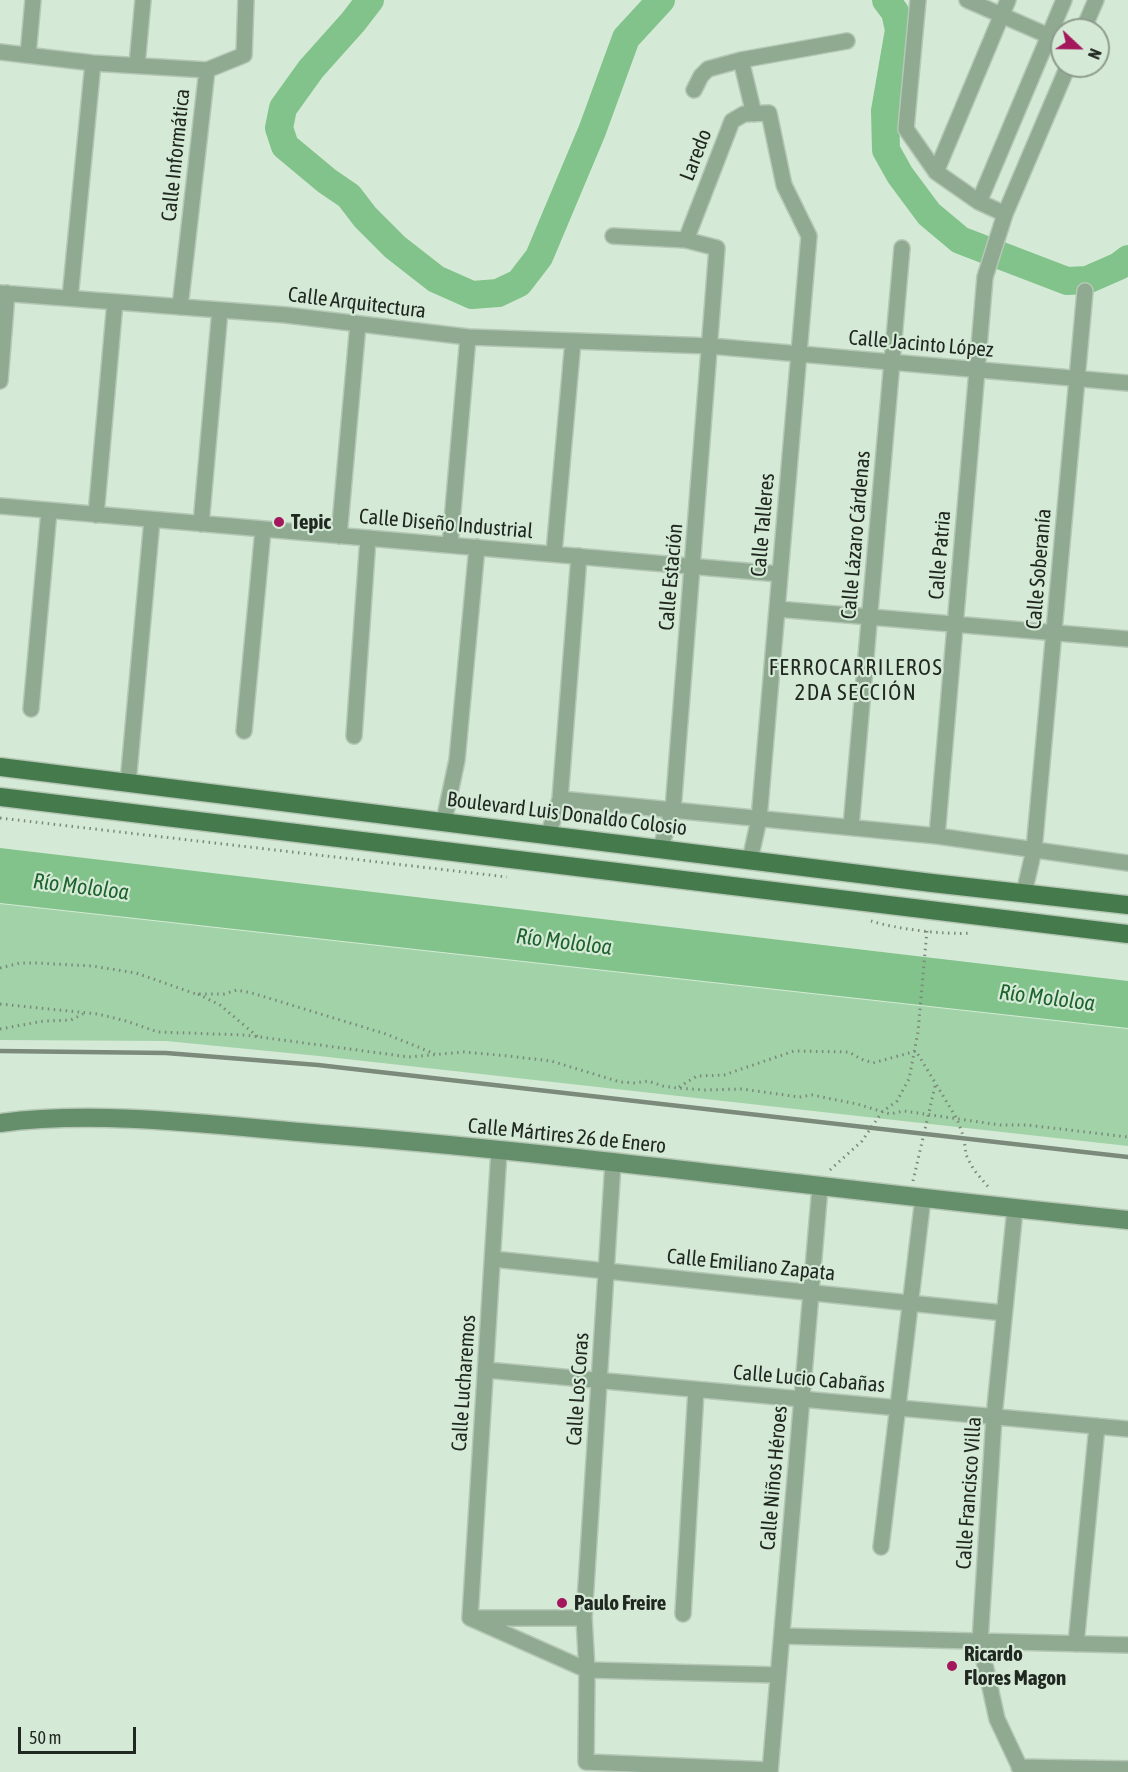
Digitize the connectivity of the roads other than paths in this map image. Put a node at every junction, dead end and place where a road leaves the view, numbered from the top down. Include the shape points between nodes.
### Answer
1 (33, 0) edge
2 (143, 0) edge
3 (246, 0) edge
4 (918, 0) edge
5 (967, 0) edge
6 (1008, 0) edge
7 (1064, 0) edge
8 (1096, 0) edge
9 (1002, 15) junction
10 (1088, 18) edge
11 (1049, 36) junction
12 (847, 40) dead end
13 (0, 52) edge
14 (28, 55) junction
15 (741, 60) junction
16 (93, 63) junction
17 (137, 65) junction
18 (207, 70) junction
19 (1063, 78) edge
20 (694, 90) dead end
21 (754, 114) junction
22 (936, 172) junction
23 (979, 202) junction
24 (1003, 218) junction
25 (613, 236) dead end
26 (686, 240) junction
27 (902, 248) dead end
28 (1085, 291) dead end
29 (3, 293) edge
30 (70, 298) junction
31 (114, 302) junction
32 (180, 307) junction
33 (220, 310) junction
34 (358, 324) junction
35 (468, 337) junction
36 (573, 341) junction
37 (710, 346) junction
38 (799, 354) junction
39 (892, 362) junction
40 (977, 370) junction
41 (1077, 379) junction
42 (0, 381) edge
43 (1128, 383) edge
44 (0, 506) edge
45 (49, 511) junction
46 (96, 515) junction
47 (152, 520) junction
48 (201, 524) junction
49 (263, 530) junction
50 (339, 536) junction
51 (369, 538) junction
52 (450, 545) junction
53 (477, 547) junction
54 (554, 554) junction
55 (579, 556) junction
56 (693, 566) junction
57 (780, 574) junction
58 (777, 609) junction
59 (869, 617) junction
60 (955, 624) junction
61 (1054, 633) junction
62 (1128, 639) edge
63 (31, 709) dead end
64 (244, 731) dead end
65 (354, 736) dead end
66 (0, 767) edge
67 (128, 783) junction
68 (0, 797) edge
69 (560, 799) junction
70 (673, 810) junction
71 (759, 819) junction
72 (444, 821) junction
73 (851, 827) junction
74 (548, 835) junction
75 (937, 836) junction
76 (660, 849) junction
77 (1034, 850) junction
78 (750, 860) junction
79 (1128, 863) edge
80 (890, 878) junction
81 (1024, 894) junction
82 (886, 905) junction
83 (1128, 905) edge
84 (1128, 934) edge
85 (0, 1123) edge
86 (499, 1151) junction
87 (613, 1163) junction
88 (820, 1187) junction
89 (924, 1198) junction
90 (1015, 1209) junction
91 (1128, 1220) edge
92 (493, 1259) junction
93 (606, 1272) junction
94 (811, 1293) junction
95 (910, 1304) junction
96 (1004, 1313) junction
97 (486, 1370) junction
98 (599, 1381) junction
99 (696, 1390) junction
100 (802, 1400) junction
101 (898, 1409) junction
102 (994, 1418) junction
103 (1097, 1426) junction
104 (1128, 1429) edge
105 (881, 1547) dead end
106 (683, 1614) dead end
107 (470, 1618) junction
108 (585, 1618) junction
109 (782, 1636) junction
110 (980, 1642) junction
111 (1076, 1644) junction
112 (1128, 1646) edge
113 (587, 1670) junction
114 (778, 1675) junction
115 (620, 1768) edge
116 (1021, 1769) edge
117 (1128, 1769) edge
118 (770, 1771) edge

1 - 14 street
2 - 17 street
3 - 18 street via 244,55
4 - 22 street via 906,129
5 - 9 street
6 - 9 street
7 - 11 street
8 - 10 street
9 - 11 street
9 - 22 street
11 - 23 street
12 - 15 street
13 - 14 street, Calle Informática
14 - 16 street, Calle Informática
15 - 20 street via 708,69
15 - 21 street
16 - 17 street, Calle Informática
16 - 30 street
17 - 18 street, Calle Informática
18 - 32 street, Calle Informática
19 - 24 street, Calle Patria
21 - 26 street, Laredo via 744,114 732,121
21 - 38 street, Calle Talleres via 769,113 784,185 810,236
22 - 23 street
23 - 24 street
24 - 40 street, Calle Patria via 985,278
25 - 26 street
26 - 37 street via 717,248
27 - 39 street, Calle Lázaro Cárdenas
28 - 41 street, Calle Soberanía
29 - 30 street, Calle Arquitectura
29 - 42 street
30 - 31 street, Calle Arquitectura
31 - 32 street, Calle Arquitectura
31 - 46 street
32 - 33 street, Calle Arquitectura
33 - 34 street, Calle Arquitectura
33 - 48 street
34 - 35 street, Calle Arquitectura
34 - 50 street
35 - 36 street, Calle Arquitectura
35 - 52 street
36 - 37 street, Calle Arquitectura
36 - 54 street
37 - 38 street, Calle Jacinto López
37 - 56 street, Calle Estación
38 - 39 street, Calle Jacinto López
38 - 57 street, Calle Talleres
39 - 40 street, Calle Jacinto López
39 - 59 street, Calle Lázaro Cárdenas
40 - 41 street, Calle Jacinto López
40 - 60 street, Calle Patria
41 - 43 street, Calle Jacinto López
41 - 61 street, Calle Soberanía
44 - 45 street, Calle Diseño Industrial
45 - 46 street, Calle Diseño Industrial
45 - 63 street
46 - 47 street, Calle Diseño Industrial
47 - 48 street, Calle Diseño Industrial
47 - 67 street
48 - 49 street, Calle Diseño Industrial
49 - 50 street, Calle Diseño Industrial
49 - 64 street
50 - 51 street, Calle Diseño Industrial
51 - 52 street, Calle Diseño Industrial
51 - 65 street
52 - 53 street, Calle Diseño Industrial
53 - 54 street, Calle Diseño Industrial
53 - 72 street via 457,760
54 - 55 street, Calle Diseño Industrial
55 - 56 street, Calle Diseño Industrial
55 - 69 street
56 - 57 street, Calle Diseño Industrial
56 - 70 street, Calle Estación
57 - 58 street, Calle Talleres
58 - 59 street
58 - 71 street, Calle Talleres
59 - 60 street
59 - 73 street, Calle Lázaro Cárdenas
60 - 61 street
60 - 75 street, Calle Patria
61 - 62 street
61 - 77 street, Calle Soberanía
66 - 67 main road, Boulevard Luis Donaldo Colosio
67 - 72 main road, Boulevard Luis Donaldo Colosio
68 - 82 main road
69 - 70 street, Boulevard Luis Donaldo Colosio
69 - 74 street
70 - 71 street, Boulevard Luis Donaldo Colosio
70 - 76 street, Calle Estación
71 - 73 street, Boulevard Luis Donaldo Colosio
71 - 78 street, Calle Talleres
72 - 74 main road, Boulevard Luis Donaldo Colosio
73 - 75 street, Boulevard Luis Donaldo Colosio
74 - 76 main road, Boulevard Luis Donaldo Colosio
75 - 77 street, Boulevard Luis Donaldo Colosio
76 - 78 main road, Boulevard Luis Donaldo Colosio
77 - 79 street, Boulevard Luis Donaldo Colosio
77 - 81 street, Calle Soberanía
78 - 80 main road, Boulevard Luis Donaldo Colosio
80 - 81 main road, Boulevard Luis Donaldo Colosio
80 - 82 main road
81 - 83 main road, Boulevard Luis Donaldo Colosio
82 - 84 main road
85 - 86 street, Calle Mártires 26 de Enero via 31,1119 132,1119
86 - 87 street, Calle Mártires 26 de Enero
86 - 92 street, Calle Lucharemos
87 - 88 street, Calle Mártires 26 de Enero
87 - 93 street, Calle Los Coras
88 - 89 street, Calle Mártires 26 de Enero
88 - 94 street, Calle Niños Héroes
89 - 90 street, Calle Mártires 26 de Enero
89 - 95 street
90 - 91 street, Calle Mártires 26 de Enero
90 - 96 street, Calle Francisco Villa
92 - 93 street, Calle Emiliano Zapata
92 - 97 street, Calle Lucharemos
93 - 94 street, Calle Emiliano Zapata
93 - 98 street, Calle Los Coras
94 - 95 street, Calle Emiliano Zapata
94 - 100 street, Calle Niños Héroes
95 - 96 street, Calle Emiliano Zapata
95 - 101 street
96 - 102 street, Calle Francisco Villa
97 - 98 street, Calle Lucio Cabañas
97 - 107 street, Calle Lucharemos
98 - 99 street, Calle Lucio Cabañas
98 - 108 street, Calle Los Coras
99 - 100 street, Calle Lucio Cabañas
99 - 106 street
100 - 101 street, Calle Lucio Cabañas
100 - 109 street, Calle Niños Héroes
101 - 102 street, Calle Lucio Cabañas
101 - 105 street
102 - 103 street, Calle Lucio Cabañas
102 - 110 street, Calle Francisco Villa
103 - 104 street, Calle Lucio Cabañas
103 - 111 street
107 - 108 street
107 - 113 street
108 - 113 street
109 - 110 street
109 - 114 street, Calle Niños Héroes
110 - 111 street
110 - 116 street, Calle Francisco Villa via 997,1719
111 - 112 street
113 - 114 street
113 - 115 street via 586,1762
114 - 118 street, Calle Niños Héroes
115 - 118 street
116 - 117 street

